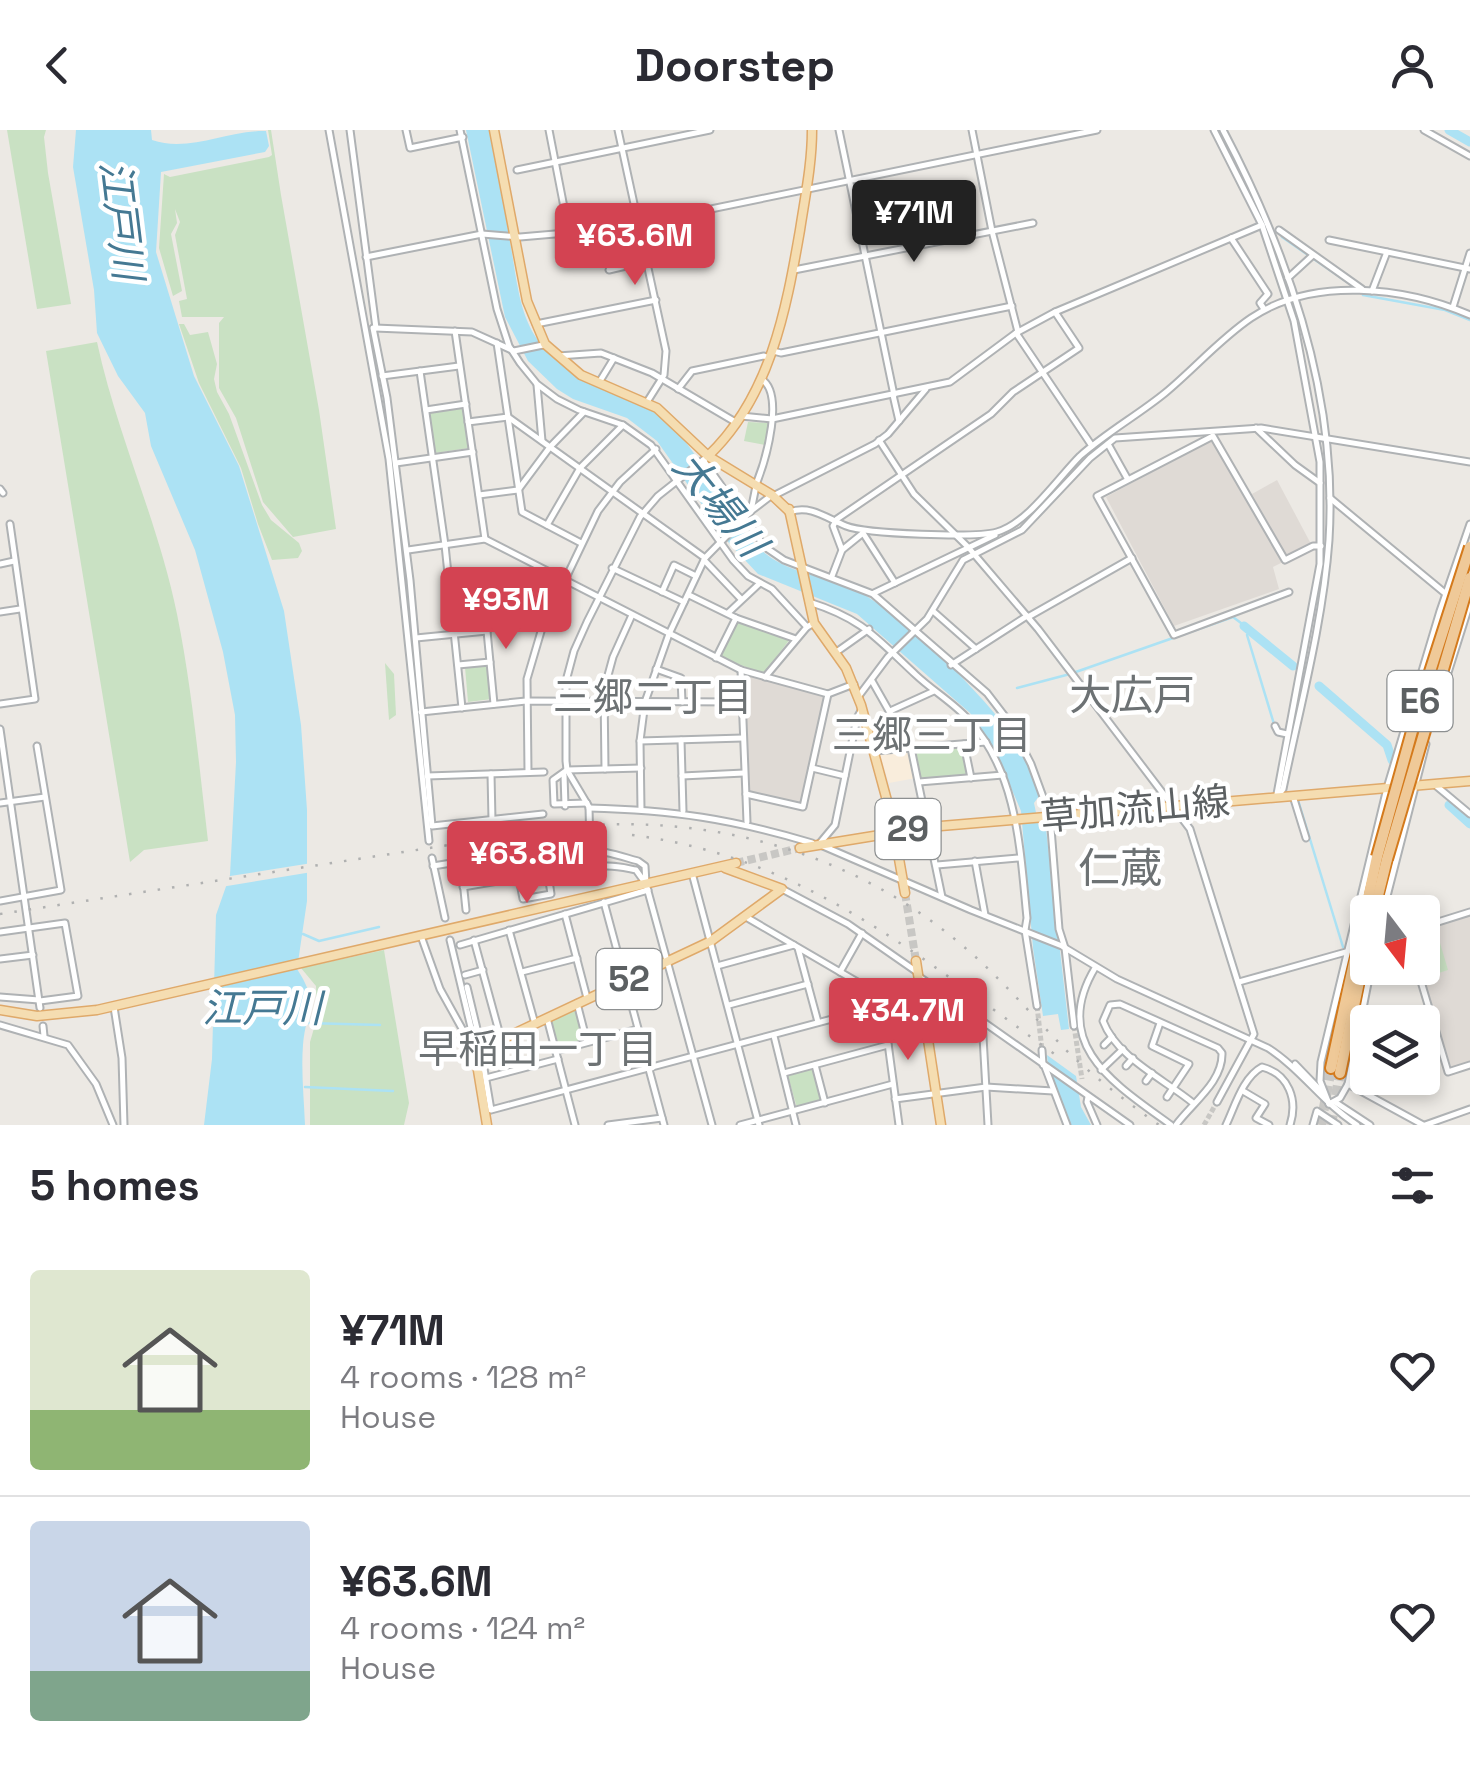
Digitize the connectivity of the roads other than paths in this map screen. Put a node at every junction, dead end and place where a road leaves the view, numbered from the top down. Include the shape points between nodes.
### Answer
1 (328, 130) edge
2 (351, 130) edge
3 (406, 130) edge
4 (494, 130) edge
5 (549, 130) edge
6 (618, 130) edge
7 (710, 130) edge
8 (812, 130) edge
9 (838, 130) edge
10 (972, 130) edge
11 (1097, 130) edge
12 (1214, 130) edge
13 (1223, 130) edge
14 (1424, 130) edge
15 (1072, 132) edge
16 (461, 134) edge
17 (622, 148) junction
18 (977, 154) junction
19 (1470, 156) edge
20 (555, 162) junction
21 (517, 170) dead end
22 (849, 181) junction
23 (807, 190) junction
24 (356, 194) junction
25 (343, 196) junction
26 (1033, 222) dead end
27 (637, 225) junction
28 (1262, 225) junction
29 (1279, 230) dead end
30 (992, 231) junction
31 (569, 233) junction
32 (483, 234) junction
33 (512, 237) junction
34 (1230, 238) junction
35 (1329, 240) dead end
36 (1387, 252) junction
37 (1470, 252) edge
38 (644, 254) junction
39 (864, 257) junction
40 (1311, 257) junction
41 (366, 260) junction
42 (355, 264) junction
43 (1467, 268) edge
44 (609, 270) dead end
45 (794, 270) junction
46 (1288, 278) junction
47 (1368, 290) junction
48 (1291, 299) junction
49 (656, 300) junction
50 (1012, 306) junction
51 (1452, 308) junction
52 (1264, 310) junction
53 (1056, 312) junction
54 (1470, 315) edge
55 (534, 324) junction
56 (372, 328) junction
57 (455, 331) junction
58 (1017, 332) junction
59 (880, 333) junction
60 (498, 344) junction
61 (544, 345) junction
62 (514, 351) junction
63 (771, 354) junction
64 (556, 356) junction
65 (614, 358) junction
66 (460, 365) junction
67 (420, 371) junction
68 (1042, 372) junction
69 (382, 376) junction
70 (662, 378) junction
71 (761, 379) junction
72 (537, 384) junction
73 (599, 384) junction
74 (678, 389) junction
75 (926, 389) junction
76 (893, 395) junction
77 (646, 402) junction
78 (466, 404) junction
79 (426, 410) junction
80 (584, 412) junction
81 (508, 417) junction
82 (772, 419) junction
83 (739, 420) junction
84 (468, 422) junction
85 (899, 422) junction
86 (623, 425) junction
87 (1256, 428) junction
88 (1213, 433) junction
89 (1321, 436) junction
90 (880, 440) junction
91 (542, 441) junction
92 (1105, 441) junction
93 (1092, 446) junction
94 (550, 447) junction
95 (656, 449) junction
96 (472, 452) junction
97 (432, 458) junction
98 (704, 459) junction
99 (1470, 462) edge
100 (396, 463) junction
101 (580, 468) junction
102 (902, 475) junction
103 (679, 479) junction
104 (1128, 479) junction
105 (1322, 483) junction
106 (757, 484) junction
107 (518, 490) junction
108 (612, 491) junction
109 (479, 495) junction
110 (775, 495) junction
111 (1048, 495) junction
112 (1330, 498) junction
113 (751, 511) junction
114 (790, 512) junction
115 (643, 514) junction
116 (742, 522) junction
117 (836, 522) junction
118 (10, 524) dead end
119 (1470, 524) edge
120 (547, 526) junction
121 (864, 532) junction
122 (996, 532) junction
123 (952, 533) junction
124 (485, 539) junction
125 (723, 542) junction
126 (582, 544) junction
127 (445, 545) junction
128 (1322, 546) junction
129 (1470, 548) edge
130 (842, 550) junction
131 (969, 550) junction
132 (403, 551) junction
133 (1132, 558) junction
134 (704, 559) junction
135 (14, 562) junction
136 (0, 564) edge
137 (801, 567) junction
138 (612, 568) junction
139 (696, 576) junction
140 (832, 576) junction
141 (1470, 578) edge
142 (564, 580) junction
143 (760, 583) junction
144 (895, 583) junction
145 (449, 584) junction
146 (662, 592) junction
147 (1289, 592) dead end
148 (688, 594) junction
149 (872, 594) junction
150 (1446, 594) junction
151 (507, 597) junction
152 (598, 598) junction
153 (741, 600) junction
154 (808, 600) junction
155 (684, 602) junction
156 (1470, 603) edge
157 (20, 609) junction
158 (932, 610) junction
159 (0, 612) edge
160 (728, 613) junction
161 (1468, 614) edge
162 (632, 615) junction
163 (1027, 616) junction
164 (547, 618) junction
165 (736, 618) junction
166 (811, 625) junction
167 (869, 629) junction
168 (915, 630) junction
169 (487, 632) junction
170 (454, 634) junction
171 (669, 634) junction
172 (416, 638) junction
173 (796, 639) junction
174 (976, 649) junction
175 (893, 652) junction
176 (835, 653) junction
177 (716, 658) junction
178 (490, 662) junction
179 (951, 665) junction
180 (458, 666) junction
181 (656, 669) junction
182 (742, 670) junction
183 (764, 677) junction
184 (872, 681) junction
185 (854, 684) junction
186 (1304, 684) junction
187 (1313, 688) dead end
188 (934, 691) junction
189 (828, 694) junction
190 (858, 697) junction
191 (526, 701) junction
192 (603, 701) junction
193 (564, 702) junction
194 (645, 702) junction
195 (682, 702) junction
196 (742, 702) junction
197 (0, 704) edge
198 (494, 704) junction
199 (462, 708) junction
200 (862, 708) junction
201 (890, 711) junction
202 (422, 712) junction
203 (1275, 726) dead end
204 (0, 729) edge
205 (1286, 734) junction
206 (743, 738) junction
207 (680, 740) junction
208 (640, 741) junction
209 (986, 742) junction
210 (964, 744) junction
211 (36, 746) dead end
212 (911, 748) junction
213 (874, 751) junction
214 (641, 768) junction
215 (812, 768) junction
216 (605, 769) junction
217 (1392, 770) junction
218 (528, 772) junction
219 (544, 772) dead end
220 (565, 772) junction
221 (491, 774) junction
222 (745, 774) junction
223 (1002, 775) junction
224 (427, 776) junction
225 (682, 776) junction
226 (845, 776) junction
227 (971, 778) junction
228 (1470, 781) edge
229 (919, 782) junction
230 (1416, 782) junction
231 (1434, 784) junction
232 (1387, 788) junction
233 (746, 794) junction
234 (1294, 796) junction
235 (45, 797) junction
236 (1277, 797) junction
237 (10, 802) junction
238 (0, 803) edge
239 (564, 806) junction
240 (588, 806) junction
241 (1172, 806) junction
242 (642, 810) junction
243 (684, 812) junction
244 (543, 814) dead end
245 (1470, 814) edge
246 (1046, 817) junction
247 (1379, 817) junction
248 (1015, 819) junction
249 (492, 820) junction
250 (747, 824) junction
251 (1404, 824) junction
252 (929, 827) junction
253 (894, 831) junction
254 (1306, 838) dead end
255 (429, 840) dead end
256 (817, 844) junction
257 (800, 848) tunnel mouth
258 (590, 850) junction
259 (600, 852) junction
260 (1020, 858) junction
261 (1382, 858) junction
262 (461, 861) junction
263 (976, 862) junction
264 (736, 864) tunnel mouth
265 (937, 865) junction
266 (721, 866) junction
267 (596, 868) junction
268 (557, 871) junction
269 (548, 873) junction
270 (692, 873) junction
271 (519, 878) junction
272 (903, 880) junction
273 (464, 887) junction
274 (647, 887) junction
275 (782, 888) junction
276 (905, 893) tunnel mouth
277 (1377, 895) edge
278 (1387, 895) edge
279 (24, 896) junction
280 (942, 898) junction
281 (0, 900) edge
282 (604, 902) junction
283 (466, 910) dead end
284 (1470, 912) edge
285 (566, 914) junction
286 (985, 915) junction
287 (746, 917) junction
288 (445, 918) dead end
289 (1440, 921) edge
290 (29, 928) junction
291 (509, 930) junction
292 (1028, 931) junction
293 (0, 932) edge
294 (862, 933) junction
295 (419, 936) junction
296 (450, 940) dead end
297 (474, 940) junction
298 (710, 942) junction
299 (460, 944) dead end
300 (796, 947) junction
301 (1063, 947) junction
302 (1346, 952) junction
303 (33, 955) junction
304 (577, 958) junction
305 (0, 959) edge
306 (916, 961) tunnel mouth
307 (668, 962) junction
308 (717, 966) junction
309 (1096, 968) junction
310 (482, 970) junction
311 (521, 972) junction
312 (840, 972) junction
313 (918, 974) junction
314 (464, 975) dead end
315 (626, 981) junction
316 (1239, 982) junction
317 (808, 984) junction
318 (1355, 985) edge
319 (1368, 985) edge
320 (1422, 985) edge
321 (467, 988) dead end
322 (922, 996) junction
323 (0, 997) edge
324 (587, 998) junction
325 (40, 1003) junction
326 (577, 1003) junction
327 (116, 1006) junction
328 (728, 1006) junction
329 (884, 1006) junction
330 (1037, 1006) tunnel mouth
331 (0, 1010) edge
332 (546, 1018) junction
333 (982, 1019) junction
334 (818, 1023) junction
335 (1160, 1023) junction
336 (535, 1024) junction
337 (0, 1025) edge
338 (42, 1026) dead end
339 (1074, 1026) tunnel mouth
340 (638, 1029) junction
341 (774, 1035) junction
342 (44, 1036) junction
343 (1112, 1037) junction
344 (501, 1040) junction
345 (1252, 1040) junction
346 (588, 1042) junction
347 (738, 1044) junction
348 (888, 1045) junction
349 (1104, 1045) dead end
350 (1268, 1048) junction
351 (1122, 1049) junction
352 (1042, 1050) tunnel mouth
353 (478, 1051) junction
354 (557, 1055) junction
355 (693, 1056) junction
356 (1133, 1058) junction
357 (1294, 1062) junction
358 (815, 1065) junction
359 (1470, 1065) edge
360 (1126, 1066) dead end
361 (1045, 1067) junction
362 (649, 1068) junction
363 (1331, 1068) junction
364 (1101, 1070) junction
365 (784, 1073) junction
366 (1152, 1073) junction
367 (486, 1078) junction
368 (1082, 1079) tunnel mouth
369 (1146, 1082) dead end
370 (893, 1084) junction
371 (1348, 1084) junction
372 (986, 1087) junction
373 (1172, 1088) junction
374 (566, 1090) junction
375 (1242, 1090) junction
376 (1053, 1091) junction
377 (1084, 1093) junction
378 (937, 1094) junction
379 (1324, 1094) junction
380 (1167, 1097) dead end
381 (896, 1098) junction
382 (824, 1102) junction
383 (1217, 1102) tunnel mouth
384 (1332, 1103) junction
385 (1192, 1104) junction
386 (1470, 1109) edge
387 (794, 1110) junction
388 (663, 1121) edge
389 (759, 1123) edge
390 (113, 1125) edge
391 (124, 1125) edge
392 (487, 1125) edge
393 (575, 1125) edge
394 (608, 1125) edge
395 (712, 1125) edge
396 (740, 1125) edge
397 (796, 1125) edge
398 (899, 1125) edge
399 (940, 1125) edge
400 (988, 1125) edge
401 (1067, 1125) edge
402 (1097, 1125) edge
403 (1130, 1125) edge
404 (1174, 1125) edge
405 (1226, 1125) edge
406 (1269, 1125) edge
407 (1290, 1125) edge
408 (1314, 1125) edge
409 (1338, 1125) edge
410 (1357, 1125) edge
411 (1370, 1125) edge
412 (1424, 1125) edge

1 - 25 street
2 - 24 street
3 - 16 street via 410,148
4 - 33 main road
5 - 20 street
6 - 17 street
7 - 17 street
8 - 23 main road
9 - 22 street
10 - 18 street
11 - 15 street
12 - 28 street
13 - 46 street
14 - 19 street
15 - 18 street
16 - 32 street
17 - 20 street
17 - 27 street
18 - 22 street
18 - 30 street
20 - 21 street
20 - 31 street
22 - 23 street
22 - 39 street
23 - 27 street
23 - 45 main road
24 - 25 street
24 - 41 street
25 - 42 street
26 - 30 street
27 - 31 street
27 - 38 street
28 - 34 street
28 - 48 street
29 - 40 street
30 - 39 street
30 - 50 street
31 - 33 street
32 - 33 street
32 - 41 street
32 - 62 street via 496,309
33 - 55 main road
34 - 52 street via 1268,294 1260,303
34 - 53 street
35 - 36 street
36 - 43 street
36 - 47 street
37 - 43 street
38 - 44 street via 644,262
38 - 49 street
39 - 45 street
39 - 59 street
40 - 46 street
40 - 47 street
41 - 42 street
41 - 56 street
42 - 56 street
43 - 51 street
45 - 63 main road
46 - 48 street
47 - 48 street
47 - 51 street
48 - 52 street
48 - 89 street via 1309,346
49 - 55 street
49 - 70 street via 666,352
50 - 58 street
50 - 59 street
51 - 54 street
52 - 92 street
53 - 58 street
53 - 68 street via 1078,348
55 - 61 main road
56 - 57 street
56 - 69 street
56 - 132 street
57 - 60 street
57 - 66 street
58 - 68 street
58 - 75 street via 958,378
59 - 63 street
59 - 76 street
60 - 62 street
60 - 81 street
61 - 62 street
61 - 64 main road
62 - 72 street
63 - 71 main road
63 - 74 street via 692,371
64 - 65 street via 597,352
64 - 73 main road
65 - 70 street
65 - 73 street
66 - 67 street
66 - 78 street
67 - 69 street
67 - 79 street
68 - 93 street
68 - 102 street
69 - 100 street
70 - 74 street
70 - 77 street
71 - 82 street via 772,392
71 - 83 main road
72 - 80 street
72 - 91 street
73 - 77 main road
74 - 83 street
75 - 76 street
75 - 85 street
76 - 82 street
76 - 85 street
77 - 98 main road via 670,418
78 - 79 street
78 - 84 street
79 - 97 street
80 - 86 street
80 - 94 street
81 - 84 street
81 - 91 street
81 - 107 street
82 - 83 street
82 - 106 street
83 - 98 main road
84 - 96 street
85 - 90 street
86 - 95 street
86 - 101 street
87 - 88 street
87 - 89 street
87 - 105 street
88 - 92 street
88 - 104 street
88 - 128 street via 1285,560
89 - 99 street
89 - 105 street
89 - 112 street
90 - 102 street
90 - 110 street
91 - 94 street
92 - 93 street
92 - 104 street
92 - 111 street
93 - 111 street
94 - 101 street
94 - 107 street
95 - 103 street
95 - 108 street
96 - 97 street
96 - 109 street
97 - 100 street
97 - 127 street
98 - 103 street
98 - 106 main road
98 - 116 street
100 - 132 street
101 - 108 street
101 - 120 street
102 - 117 street
102 - 123 street
103 - 115 street
103 - 125 street
104 - 133 street via 1097,496
105 - 128 street
106 - 110 main road
106 - 113 street
107 - 109 street
107 - 120 street via 522,512
108 - 115 street
108 - 126 street
109 - 124 street
110 - 113 street
110 - 114 main road
111 - 122 street
111 - 131 street via 1022,530
112 - 150 street
112 - 186 street via 1326,573
113 - 116 street
114 - 117 street via 804,508
114 - 137 main road
115 - 134 street
115 - 138 street
116 - 125 street
116 - 137 street via 765,548
117 - 121 street
117 - 130 street
118 - 135 street
119 - 150 street
120 - 126 street
121 - 123 street
121 - 130 street
121 - 144 street
122 - 123 street
122 - 131 street
123 - 131 street
124 - 127 street
124 - 142 street
125 - 134 street
125 - 143 street
126 - 142 street
127 - 132 street
127 - 145 street
128 - 205 street
129 - 261 highway, E6, bridge via 1419,706
130 - 140 street
131 - 144 street
131 - 158 street
131 - 163 street
132 - 172 street
132 - 255 street
133 - 147 street via 1174,635
133 - 163 street
134 - 139 street
134 - 153 street
135 - 136 street
135 - 157 street
137 - 140 street
137 - 154 main road
138 - 146 street
138 - 152 street
139 - 146 street via 674,565
139 - 148 street
140 - 149 street
141 - 261 highway, E6, bridge
142 - 152 street
142 - 164 street
143 - 153 street
143 - 166 street
144 - 149 street
145 - 151 street via 476,582
145 - 170 street
146 - 155 street
148 - 155 street
148 - 160 street
149 - 168 street
150 - 161 street
150 - 217 street
151 - 164 street
151 - 169 street
152 - 162 street
152 - 193 street via 574,651
153 - 160 street
154 - 166 main road
154 - 167 street
155 - 171 street
156 - 161 street
157 - 159 street
157 - 197 street via 35,699
158 - 168 street
158 - 174 street
160 - 165 street
161 - 230 street
162 - 171 street
162 - 192 street via 612,657
163 - 174 street
163 - 241 street
164 - 191 street via 530,664
165 - 173 street
165 - 177 street
166 - 173 street
166 - 176 main road
167 - 175 street
167 - 176 street
168 - 175 street
168 - 179 street
169 - 170 street
169 - 178 street
170 - 172 street
170 - 180 street
171 - 177 street
171 - 181 street
172 - 202 street
173 - 183 street
174 - 179 street
175 - 184 street
175 - 188 street
176 - 185 main road
177 - 182 street
178 - 180 street
178 - 198 street
179 - 246 street via 1010,722
180 - 199 street
181 - 194 street
181 - 195 street via 681,678
182 - 183 street
182 - 196 street
183 - 189 street
184 - 190 street
184 - 201 street
185 - 189 street
185 - 190 main road
186 - 187 street
186 - 236 street
188 - 201 street
188 - 209 street
189 - 215 street
190 - 200 main road
191 - 193 street
191 - 198 street
191 - 218 street
192 - 193 street
192 - 194 street
192 - 216 street
193 - 220 street
194 - 195 street
194 - 208 street
195 - 196 street
196 - 206 street
198 - 199 street
199 - 202 street
200 - 213 main road
200 - 226 street
201 - 212 street
202 - 224 street
203 - 205 street
204 - 237 street
205 - 236 street
206 - 207 street
206 - 222 street
207 - 208 street
207 - 225 street
208 - 214 street
209 - 210 street
209 - 223 street
210 - 212 street
210 - 227 street
211 - 235 street
212 - 213 street
212 - 229 street
213 - 253 main road
214 - 216 street
214 - 242 street
215 - 226 street
215 - 233 street via 803,807
216 - 220 street
217 - 230 street
217 - 232 street
218 - 219 street
218 - 221 street
220 - 239 street
220 - 239 street via 554,780 553,797 556,806
220 - 240 street
221 - 224 street
221 - 249 street
222 - 225 street
222 - 233 street
223 - 227 street
223 - 248 street
224 - 249 street via 435,828
225 - 243 street
226 - 256 street via 834,828
227 - 229 street
228 - 231 main road, 草加流山線 / 29
229 - 252 street
230 - 231 main road, 草加流山線 / 29
230 - 232 main road, 草加流山線 / 29
230 - 251 street
231 - 245 street
232 - 234 main road, 草加流山線 / 29
232 - 247 street
233 - 250 street
234 - 236 main road, 草加流山線 / 29
234 - 254 street
235 - 237 street
235 - 279 street via 61,890
236 - 241 main road, 草加流山線 / 29
237 - 238 street
237 - 279 street
239 - 240 street
240 - 242 street
240 - 258 street
241 - 246 main road, 草加流山線 / 29
241 - 316 street via 1194,836
242 - 243 street
243 - 250 street
244 - 249 street
246 - 248 main road, 草加流山線 / 29
246 - 301 street
247 - 251 street
247 - 302 street
248 - 252 main road, 草加流山線 / 29
248 - 260 street
250 - 256 street
251 - 278 street
252 - 253 main road, 草加流山線 / 29
252 - 265 street
253 - 256 main road, 草加流山線 / 29
253 - 272 main road
256 - 257 main road, 草加流山線 / 29
256 - 272 street
258 - 259 street
258 - 268 street via 560,856
259 - 267 street
259 - 274 street via 642,862
260 - 263 street
260 - 292 street
261 - 277 highway, E6
261 - 363 highway, E6
262 - 269 street via 544,848
262 - 273 street
262 - 288 street via 432,862
263 - 265 street
263 - 286 street
264 - 266 main road
265 - 280 street
266 - 270 main road
266 - 275 main road
267 - 268 street via 565,876
267 - 274 street via 636,870
268 - 269 street
269 - 271 street
269 - 271 street via 551,894 524,899
270 - 274 main road
270 - 298 street
271 - 273 street
272 - 276 main road
272 - 280 street
273 - 283 street
274 - 282 street
274 - 295 main road
274 - 307 street
275 - 287 main road, 52
275 - 294 street
279 - 281 street
279 - 290 street
280 - 286 street
282 - 285 street
282 - 315 street
284 - 289 street
285 - 291 street
285 - 304 street
286 - 292 street
287 - 298 main road, 52
287 - 300 street
290 - 293 street
290 - 303 street
290 - 325 street via 65,924 78,996
291 - 297 street
291 - 311 street
292 - 301 street
292 - 330 street
294 - 312 street
294 - 313 street
295 - 327 main road
295 - 353 street via 440,989
296 - 353 street
297 - 299 street
297 - 310 street
298 - 307 main road, 52
298 - 308 street
300 - 308 street
300 - 312 street
300 - 317 street
301 - 309 street
301 - 339 street
302 - 316 street
302 - 363 street
303 - 305 street
303 - 325 street
304 - 311 street
304 - 324 street
306 - 313 main road
307 - 315 main road, 52
307 - 355 street
308 - 328 street
309 - 345 street
309 - 364 street via 1084,991 1081,1020 1086,1048
310 - 314 street
310 - 344 street
311 - 336 street
312 - 329 street via 883,997
313 - 322 main road
313 - 333 street
315 - 324 main road, 52
315 - 340 street
316 - 345 street
317 - 328 street
317 - 334 street
318 - 363 highway
319 - 371 street
320 - 359 street via 1448,1072
321 - 353 street
322 - 329 street
322 - 378 main road
323 - 325 street
324 - 326 main road, 52
326 - 332 main road, 52
326 - 346 street
327 - 331 main road via 57,1016
327 - 391 street
328 - 347 street
329 - 334 street
329 - 348 street
332 - 336 main road, 52
332 - 354 street
333 - 361 street
333 - 372 street
334 - 341 street
335 - 343 street via 1116,1003 1103,1021
335 - 373 street via 1152,1046 1189,1064
335 - 385 street via 1222,1052 1205,1093
336 - 344 main road, 52
337 - 342 street
338 - 342 street
340 - 346 street
340 - 362 street
341 - 347 street
341 - 365 street
342 - 390 street via 74,1050
343 - 349 street
343 - 351 street
344 - 353 main road, 52
345 - 350 street
345 - 383 street
346 - 354 street
347 - 355 street
347 - 389 street
348 - 358 street
348 - 370 street
350 - 357 street
350 - 384 street
351 - 356 street
351 - 364 street
352 - 361 street
353 - 367 street
353 - 392 main road
354 - 367 street
354 - 374 street
355 - 362 street
355 - 395 street
356 - 360 street
356 - 366 street
357 - 363 street via 1310,1071
357 - 379 street
358 - 365 street
358 - 382 street
361 - 376 street
361 - 377 street
362 - 374 street
362 - 388 street
363 - 379 street via 1320,1081
364 - 404 street
365 - 387 street
366 - 369 street
366 - 373 street
367 - 374 street via 490,1110
368 - 377 street
370 - 381 street
370 - 382 street
371 - 384 street
371 - 412 street
372 - 376 street
372 - 378 street
372 - 400 street
373 - 380 street
373 - 385 street
374 - 393 street
375 - 405 street
375 - 406 street via 1265,1104 1256,1118
375 - 407 street via 1255,1070 1270,1069 1294,1099
376 - 401 street
377 - 402 street
377 - 403 street
378 - 381 street
378 - 399 main road
379 - 384 street
381 - 398 street
382 - 387 street
384 - 410 street
384 - 411 street
385 - 404 street
386 - 412 street
387 - 389 street
387 - 397 street
388 - 394 street
389 - 396 street
408 - 409 street via 1317,1111

